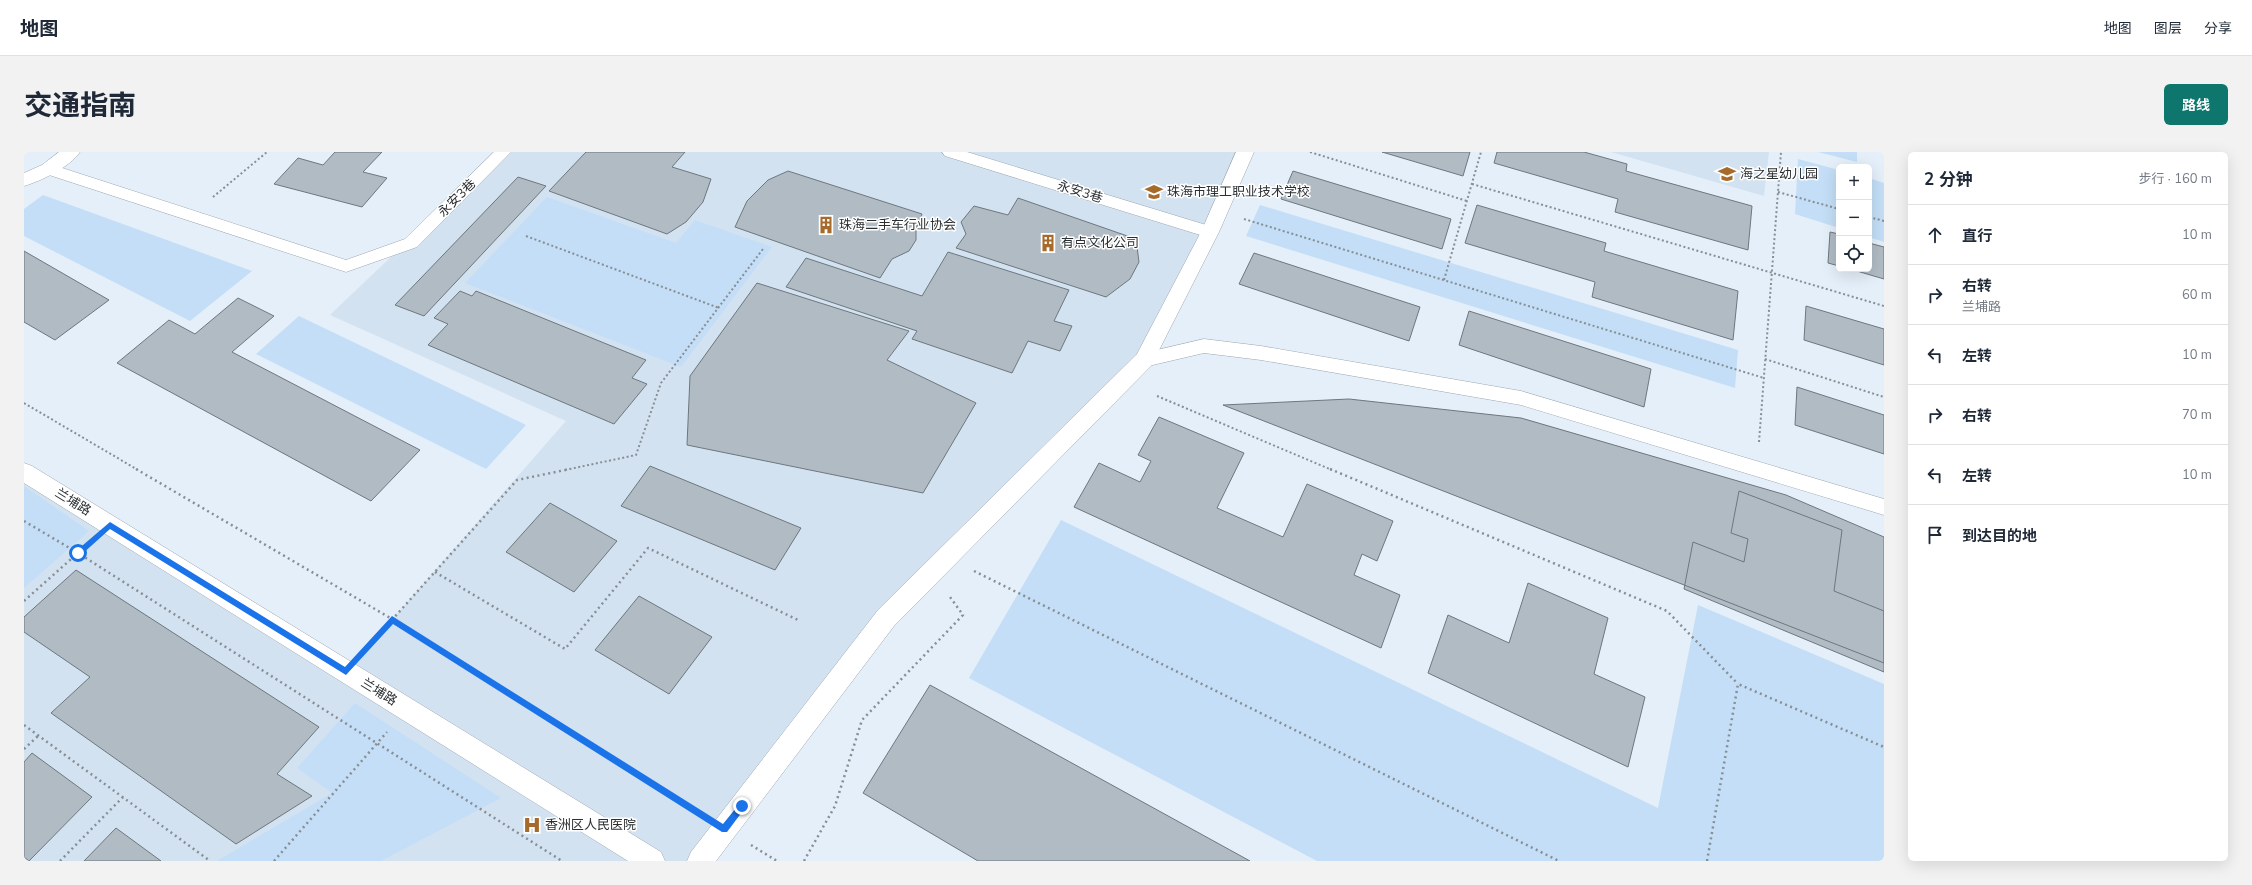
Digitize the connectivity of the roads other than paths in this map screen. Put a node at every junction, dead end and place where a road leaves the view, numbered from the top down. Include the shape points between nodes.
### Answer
1 (71, 152) edge
2 (503, 152) edge
3 (950, 152) edge
4 (1245, 152) edge
5 (48, 169) junction
6 (24, 180) edge
7 (1210, 232) junction
8 (1144, 360) junction
9 (24, 472) edge
10 (1884, 507) edge
11 (652, 861) edge
12 (700, 861) edge

1 - 5 street
2 - 5 lane, 永安3巷 via 411,244 346,266
3 - 7 lane, 永安3巷
4 - 7 street
5 - 6 street
7 - 8 street
8 - 10 lane via 1204,346 1261,353 1521,398
8 - 12 street via 886,618
9 - 11 street, 兰埔路

